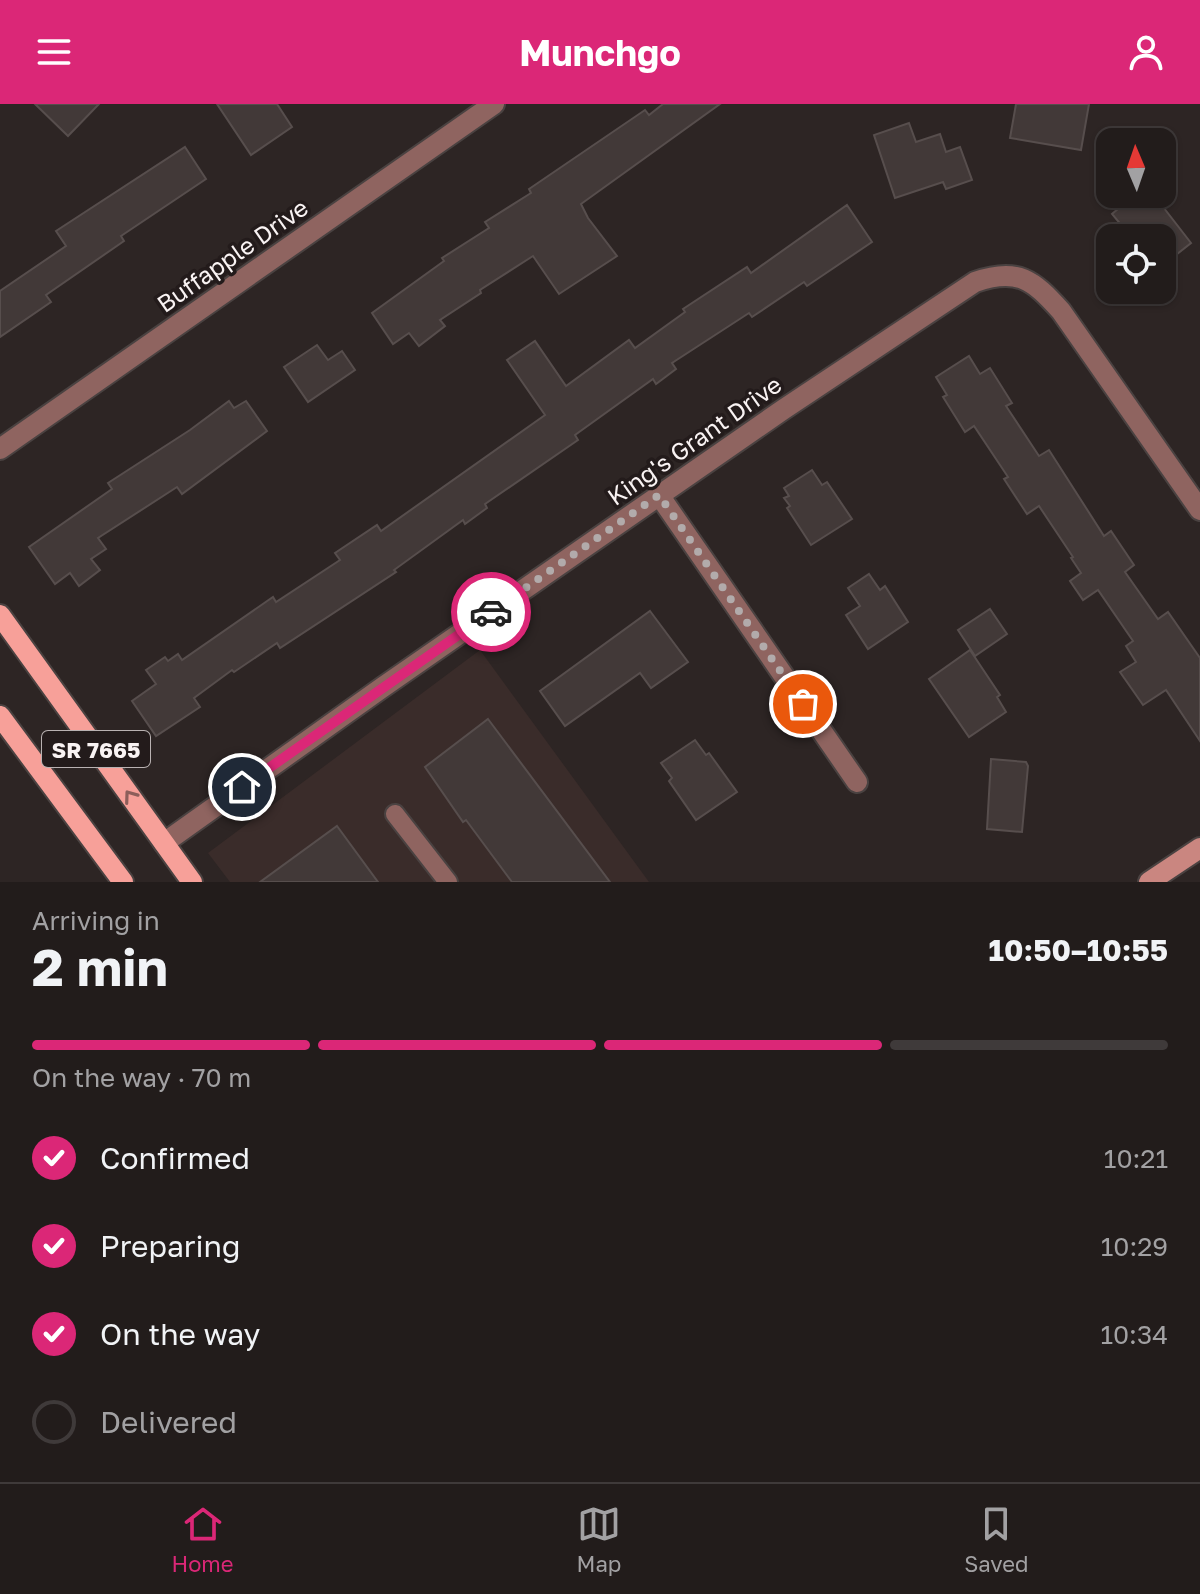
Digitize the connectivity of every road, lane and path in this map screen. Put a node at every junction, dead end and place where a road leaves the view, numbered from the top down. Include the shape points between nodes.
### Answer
1 (494, 104) edge
2 (0, 449) edge
3 (659, 495) junction
4 (1200, 510) edge
5 (0, 615) edge
6 (0, 716) edge
7 (857, 782) dead end
8 (395, 814) dead end
9 (164, 843) junction
10 (1200, 848) edge
11 (123, 882) edge
12 (192, 882) edge
13 (448, 882) edge
14 (1149, 882) edge

1 - 2 street, Buffapple Drive
3 - 4 street, King's Grant Drive via 975,282 1012,276 1038,286 1061,311
3 - 7 street
3 - 9 street, King's Grant Drive
9 -> 5 main road, SR 7665
6 - 11 main road, SR 7665
8 - 13 lane
9 - 12 main road, SR 7665
10 - 14 main road

